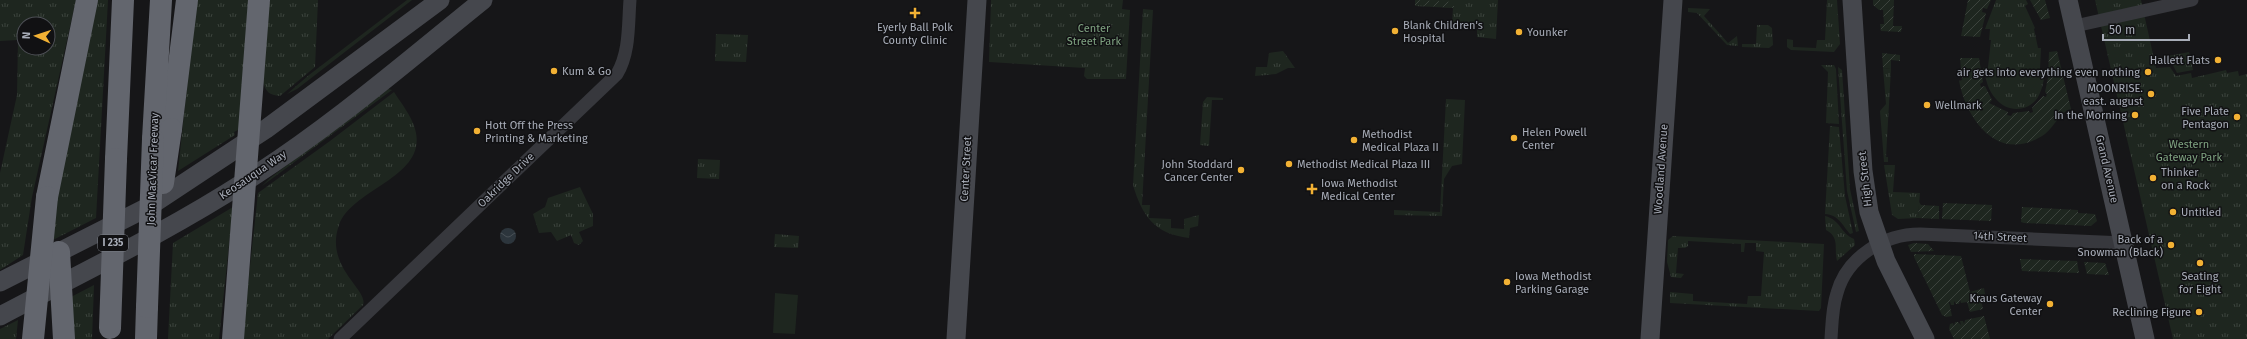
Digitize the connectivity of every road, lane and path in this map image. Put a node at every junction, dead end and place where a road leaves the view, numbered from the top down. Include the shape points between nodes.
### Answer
1 (87, 0) edge
2 (123, 0) edge
3 (161, 0) edge
4 (186, 0) edge
5 (260, 0) edge
6 (440, 0) edge
7 (483, 0) edge
8 (630, 0) edge
9 (977, 0) edge
10 (1673, 0) edge
11 (1852, 0) edge
12 (2068, 0) edge
13 (2192, 0) edge
14 (2074, 26) junction
15 (162, 134) junction
16 (249, 140) junction
17 (246, 181) junction
18 (2124, 243) junction
19 (1878, 244) junction
20 (59, 252) junction
21 (0, 282) edge
22 (61, 284) junction
23 (0, 316) edge
24 (110, 333) edge
25 (33, 339) edge
26 (64, 339) edge
27 (146, 339) edge
28 (233, 339) edge
29 (340, 339) edge
30 (956, 339) edge
31 (1650, 339) edge
32 (1832, 339) edge
33 (1925, 339) edge
34 (2146, 339) edge

1 - 25 highway, bridge via 47,197
2 - 24 highway, I 235, bridge
3 - 15 highway, John MacVicar Freeway
4 - 15 highway
5 - 16 highway
6 - 16 main road
7 - 17 main road, Keosauqua Way via 337,116
8 - 29 street, Oakridge Drive via 627,49 617,74
9 - 30 main road, Center Street
10 - 31 main road, Woodland Avenue
11 - 19 main road, High Street via 1865,191
12 - 14 main road, Grand Avenue
13 - 14 street
14 - 18 main road, Grand Avenue
15 - 27 highway, John MacVicar Freeway, bridge via 166,172 150,237
16 - 17 highway
16 - 20 main road via 148,207
17 - 22 main road, Keosauqua Way via 184,220
17 - 28 highway
18 - 19 street, 14th Street via 1914,234 1900,235
18 - 34 main road, Grand Avenue
19 - 32 street via 1854,263 1841,282 1834,305
19 - 33 main road, High Street
20 - 21 main road
20 - 22 highway
22 - 23 main road, Keosauqua Way
22 - 26 highway

